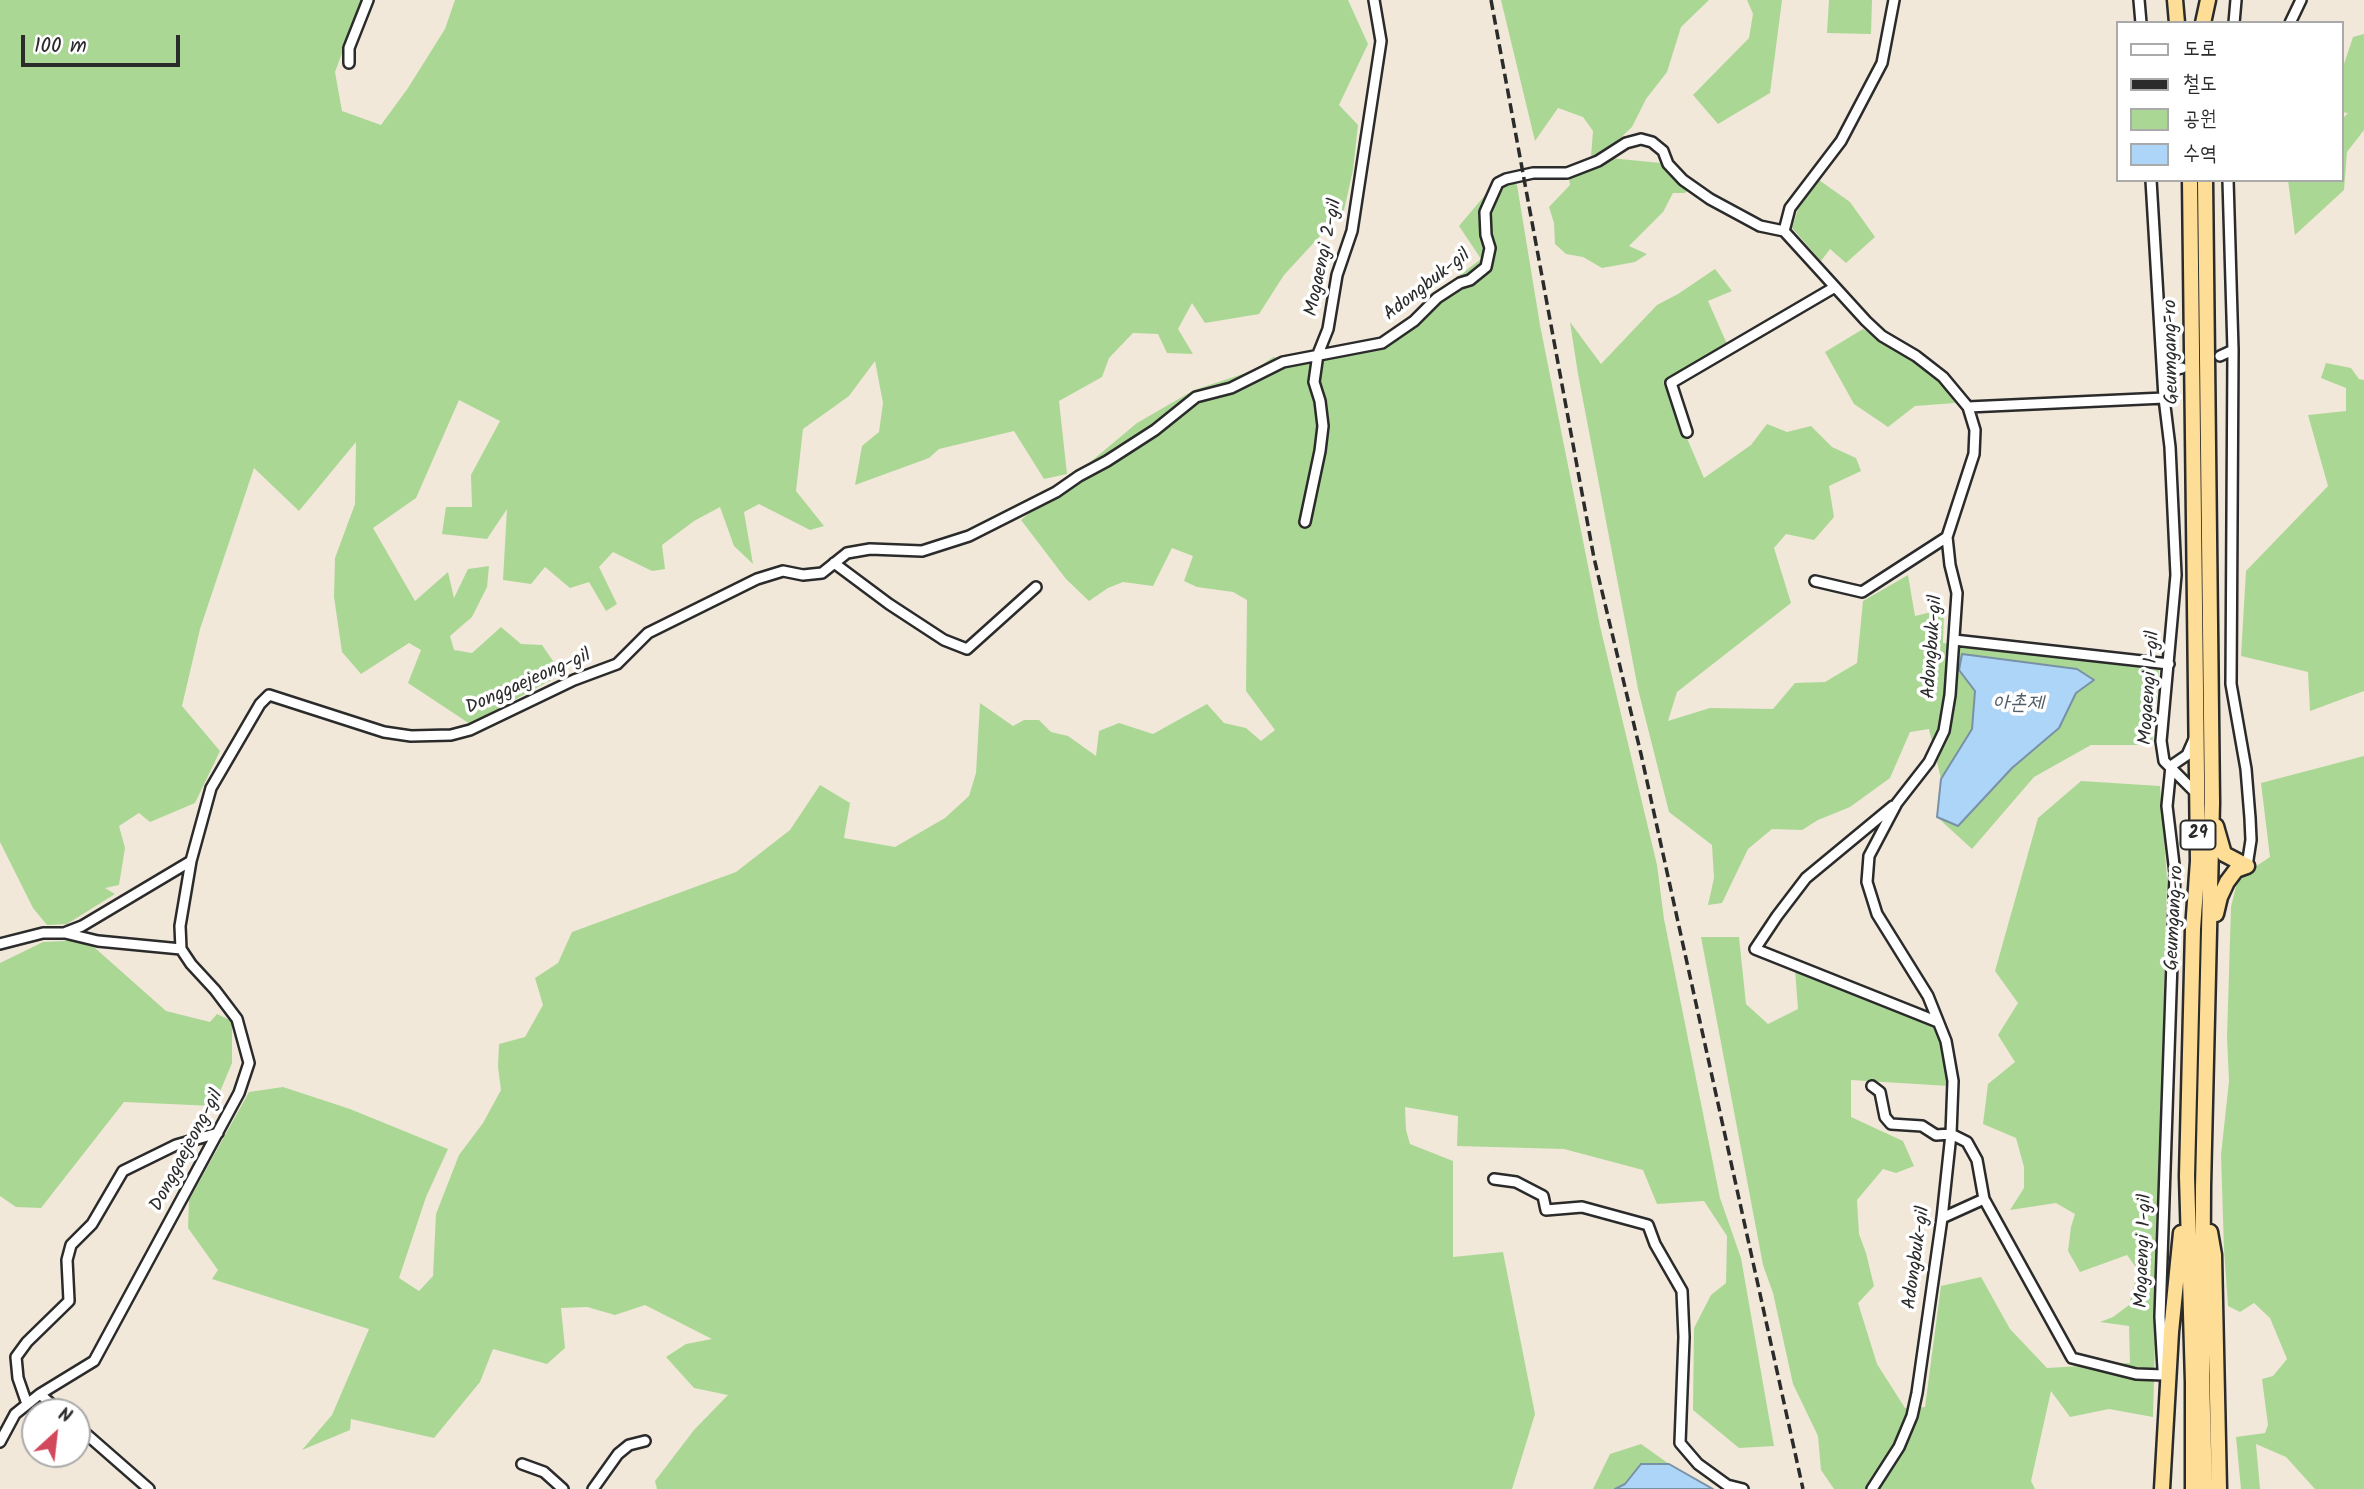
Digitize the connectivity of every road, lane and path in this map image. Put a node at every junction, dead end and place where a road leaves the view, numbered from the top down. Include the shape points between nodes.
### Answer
1 (368, 0) edge
2 (1374, 0) edge
3 (1894, 0) edge
4 (2139, 0) edge
5 (2175, 0) edge
6 (2184, 0) edge
7 (2202, 0) edge
8 (2208, 0) edge
9 (2236, 0) edge
10 (2301, 0) edge
11 (2141, 21) edge
12 (2177, 21) edge
13 (2185, 21) edge
14 (2203, 21) edge
15 (2203, 21) edge
16 (2234, 21) edge
17 (2291, 21) edge
18 (349, 63) dead end
19 (2151, 182) edge
20 (2189, 182) edge
21 (2205, 182) edge
22 (2228, 182) edge
23 (1784, 231) junction
24 (1835, 287) junction
25 (2232, 350) junction
26 (1318, 354) junction
27 (2220, 356) dead end
28 (2182, 368) dead end
29 (2163, 373) junction
30 (2164, 398) junction
31 (1968, 407) junction
32 (1687, 432) dead end
33 (1305, 522) dead end
34 (1947, 537) junction
35 (834, 564) junction
36 (1815, 581) dead end
37 (1036, 587) dead end
38 (1954, 640) junction
39 (2169, 664) junction
40 (2197, 731) junction
41 (2171, 766) junction
42 (2197, 794) junction
43 (1897, 803) junction
44 (2212, 803) junction
45 (191, 861) junction
46 (2247, 866) junction
47 (64, 933) junction
48 (2210, 943) junction
49 (0, 944) edge
50 (181, 949) junction
51 (1938, 1021) junction
52 (1872, 1086) dead end
53 (218, 1133) junction
54 (1951, 1134) junction
55 (2187, 1176) junction
56 (1494, 1179) dead end
57 (2203, 1187) junction
58 (1984, 1199) junction
59 (1942, 1218) junction
60 (2164, 1375) junction
61 (40, 1394) junction
62 (25, 1398) edge
63 (35, 1398) edge
64 (44, 1398) edge
65 (21, 1409) edge
66 (91, 1438) edge
67 (645, 1441) dead end
68 (0, 1442) edge
69 (522, 1464) dead end
70 (149, 1489) edge
71 (563, 1489) edge
72 (593, 1489) edge
73 (1743, 1489) edge
74 (1872, 1489) edge
75 (2160, 1489) edge
76 (2193, 1489) edge
77 (2205, 1489) edge
78 (2219, 1489) edge

1 - 18 street via 349,48
2 - 26 street, Mogaengi 2-gil via 1381,41 1352,232
3 - 23 street via 1882,63 1842,141 1790,208
4 - 11 street
5 - 12 highway
6 - 13 highway
7 - 14 highway
8 - 15 highway
9 - 16 street
10 - 17 street
19 - 29 street, Mogaengi 1-gil
20 - 40 highway, Geumgang-ro / 29
21 - 44 highway, Geumgang-ro / 29
22 - 25 street
23 - 24 street, Adongbuk-gil
23 - 26 street, Adongbuk-gil via 1760,226 1710,199 1683,180 1652,142 1626,143 1567,173 1533,173 1498,183 1485,212 1490,248 1486,267 1382,343
24 - 31 street, Adongbuk-gil via 1882,336 1943,377
24 - 32 street via 1671,383
25 - 27 street
25 - 46 street via 2231,684 2246,769 2251,840
26 - 33 street, Mogaengi 2-gil via 1314,382 1323,426
26 - 35 street, Donggaejeong-gil via 1283,362 1231,388 1196,397 1107,461 974,534 922,551 847,553
28 - 29 street
29 - 30 street, Mogaengi 1-gil
30 - 31 street
30 - 39 street, Mogaengi 1-gil via 2176,575
31 - 34 street, Adongbuk-gil via 1975,430 1974,454
34 - 36 street via 1862,592
34 - 38 street, Adongbuk-gil via 1957,593
35 - 37 street via 944,640 967,649
35 - 45 street, Donggaejeong-gil via 822,573 783,571 757,579 649,633 617,664 451,735 384,732 269,695 211,788
38 - 39 street
38 - 43 street, Adongbuk-gil via 1944,731 1929,762
39 - 41 street, Mogaengi 1-gil via 2161,741 2164,761
40 - 41 street via 2187,755
40 - 42 highway, Geumgang-ro / 29
41 - 42 street
41 - 60 street, Mogaengi 1-gil via 2166,806 2175,873 2160,1317
42 - 55 highway, Geumgang-ro / 29
43 - 51 street, Adongbuk-gil via 1869,856 1867,882 1877,914 1928,996
43 - 51 street, Adongbuk-gil via 1806,878 1755,949
44 - 46 highway via 2224,854
44 - 48 highway, Geumgang-ro / 29
45 - 47 street
45 - 50 street, Donggaejeong-gil via 180,926
46 - 48 highway via 2236,870 2220,897
47 - 49 street via 43,933
47 - 50 street
48 - 57 highway, Geumgang-ro / 29
50 - 53 street, Donggaejeong-gil via 237,1019 249,1063
51 - 54 street, Adongbuk-gil via 1953,1081
52 - 54 street via 1880,1091 1891,1124
53 - 61 street, Donggaejeong-gil via 94,1361
53 - 62 street via 176,1145 122,1171 92,1224 71,1245 69,1301 16,1357
54 - 58 street via 1966,1142 1977,1160
54 - 59 street, Adongbuk-gil
55 - 75 highway
55 - 76 highway, Geumgang-ro / 29
56 - 73 street via 1516,1182 1543,1196 1546,1210 1582,1208 1648,1225 1682,1291 1680,1443 1698,1464 1727,1485
57 - 77 highway, Geumgang-ro / 29
57 - 78 highway via 2214,1255
58 - 59 street
58 - 60 street via 2072,1358 2136,1374
59 - 74 street, Adongbuk-gil via 1912,1416
60 - 75 street, Mogaengi 1-gil
61 - 63 street, Donggaejeong-gil
61 - 64 street
65 - 68 street, Donggaejeong-gil
66 - 70 street
67 - 72 street via 618,1454
69 - 71 street via 544,1472

